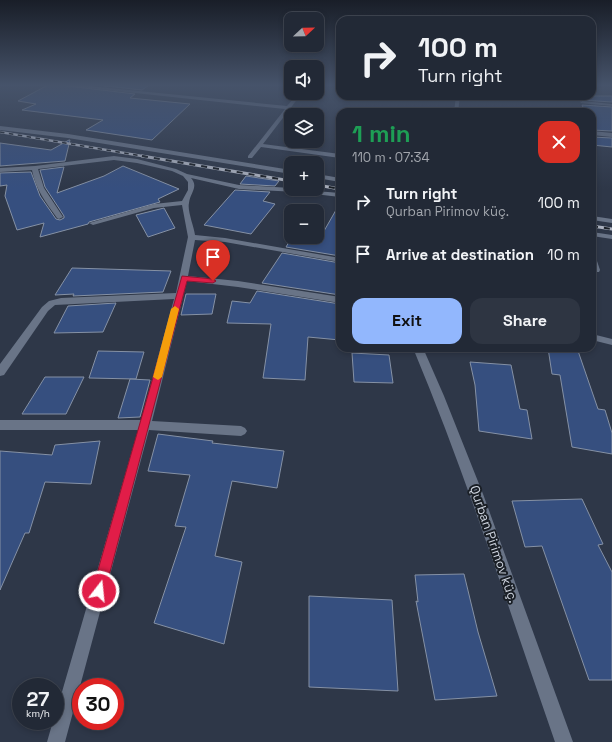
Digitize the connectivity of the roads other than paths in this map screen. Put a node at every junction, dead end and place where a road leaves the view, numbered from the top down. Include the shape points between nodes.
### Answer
1 (279, 120) edge
2 (0, 128) edge
3 (596, 133) edge
4 (612, 135) edge
5 (260, 145) junction
6 (336, 155) edge
7 (250, 156) dead end
8 (35, 168) junction
9 (0, 170) edge
10 (284, 171) edge
11 (185, 175) junction
12 (324, 177) edge
13 (336, 179) edge
14 (336, 195) edge
15 (185, 203) junction
16 (59, 217) dead end
17 (596, 219) edge
18 (612, 221) edge
19 (93, 223) dead end
20 (596, 235) edge
21 (192, 237) junction
22 (612, 237) edge
23 (336, 259) edge
24 (184, 278) junction
25 (178, 296) junction
26 (336, 299) edge
27 (596, 338) edge
28 (612, 342) edge
29 (420, 352) edge
30 (0, 372) edge
31 (0, 425) edge
32 (145, 426) junction
33 (241, 431) dead end
34 (56, 742) edge
35 (564, 742) edge

1 - 5 street
2 - 10 street via 68,136
3 - 4 street
5 - 6 street
5 - 7 street
8 - 9 street
8 - 11 street via 114,158 174,170
8 - 16 street via 36,179
11 - 14 street via 239,187
11 - 15 street via 190,182 191,190
12 - 13 street
15 - 19 street via 154,206
15 - 21 street
17 - 18 street
20 - 22 street
21 - 23 street via 219,239
21 - 24 street
24 - 25 street
24 - 26 street
25 - 30 street via 52,303
25 - 32 street
27 - 28 street
29 - 35 street, Qurban Pirimov küç. via 466,461
31 - 32 street
32 - 33 street
32 - 34 street

